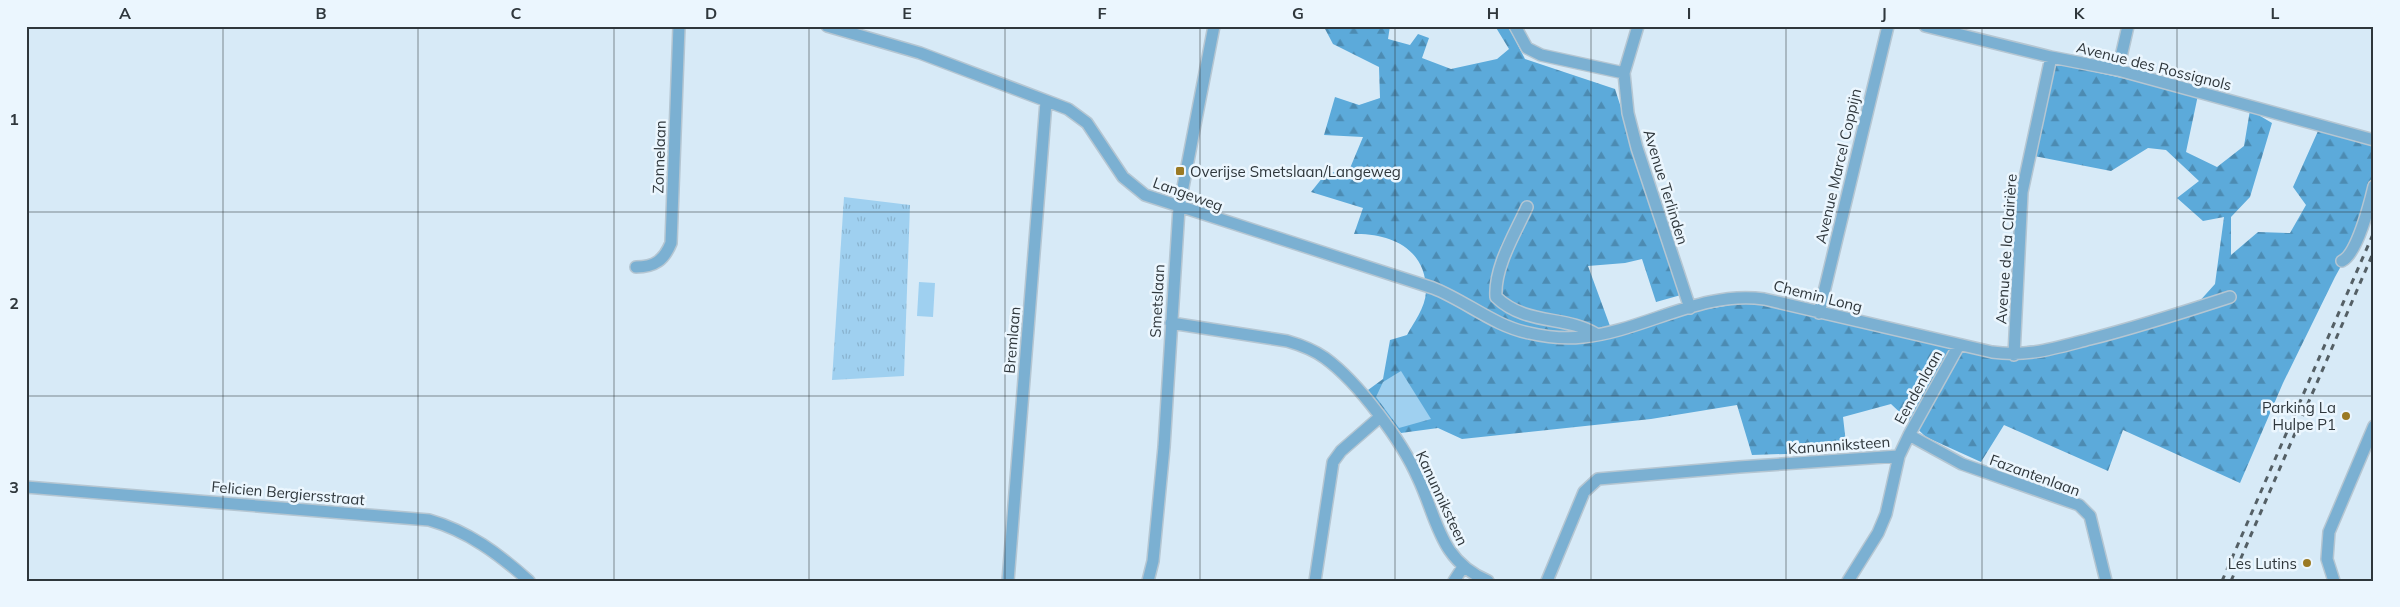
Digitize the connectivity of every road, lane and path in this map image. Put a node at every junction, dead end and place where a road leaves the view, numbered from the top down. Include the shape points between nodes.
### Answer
1 (680, 26) edge
2 (826, 26) edge
3 (1214, 26) edge
4 (1515, 26) edge
5 (1638, 26) edge
6 (1888, 26) edge
7 (1925, 26) edge
8 (2128, 26) edge
9 (2051, 57) junction
10 (2118, 70) junction
11 (1624, 74) junction
12 (1046, 102) junction
13 (2374, 140) edge
14 (2374, 186) edge
15 (1527, 207) dead end
16 (1179, 208) junction
17 (2342, 262) dead end
18 (636, 267) dead end
19 (1405, 280) joint
20 (2230, 297) dead end
21 (1690, 308) junction
22 (1819, 313) junction
23 (1171, 323) junction
24 (1596, 334) junction
25 (1959, 345) junction
26 (2014, 355) junction
27 (1380, 417) junction
28 (2374, 426) edge
29 (1909, 435) junction
30 (1899, 456) junction
31 (26, 487) edge
32 (1463, 567) junction
33 (529, 581) edge
34 (1008, 581) edge
35 (1148, 581) edge
36 (1315, 581) edge
37 (1454, 581) edge
38 (1488, 581) edge
39 (1547, 581) edge
40 (1848, 581) edge
41 (2106, 581) edge
42 (2334, 581) edge

1 - 18 street, Zonnelaan via 671,243 661,260 646,267
2 - 12 street, Langeweg via 920,52
3 - 16 street, Smetslaan
4 - 11 street via 1527,48 1541,55
5 - 11 street
6 - 22 street, Avenue Marcel Coppijn
7 - 9 street, Avenue des Rossignols
8 - 10 street
9 - 10 street, Avenue des Rossignols
9 - 26 street, Avenue de la Clairière via 2022,192
10 - 13 street, Avenue des Rossignols
11 - 21 street, Avenue Terlinden via 1628,113 1637,148
12 - 16 street, Langeweg via 1068,109 1087,123 1134,189
12 - 34 street, Bremlaan
14 - 17 street via 2350,255
15 - 24 street via 1500,270 1496,297 1533,318 1586,328
16 - 19 street, Langeweg
16 - 23 street, Smetslaan
19 - 24 street, Chemin Long via 1447,294 1495,322 1528,333 1557,337
20 - 26 street, Chemin Long via 2132,328 2033,354
21 - 22 street, Chemin Long via 1745,296
21 - 24 street, Chemin Long
22 - 25 street, Chemin Long
23 - 27 street, Kanunniksteen via 1305,346 1343,373
23 - 35 street, Smetslaan via 1164,447 1153,561
25 - 26 street, Chemin Long
25 - 29 street, Eendenlaan
27 - 32 street, Kanunniksteen via 1418,477 1444,544
27 - 36 street via 1333,462
28 - 42 street via 2329,532 2327,559
29 - 30 street, Eendenlaan
29 - 41 street, Fazantenlaan via 1962,464 2079,505 2090,516
30 - 39 street, Kanunniksteen via 1598,479 1584,492
30 - 40 street, Eendenlaan via 1886,514
31 - 33 street, Felicien Bergiersstraat via 429,520 478,541
32 - 37 street
32 - 38 street, Kanunniksteen

